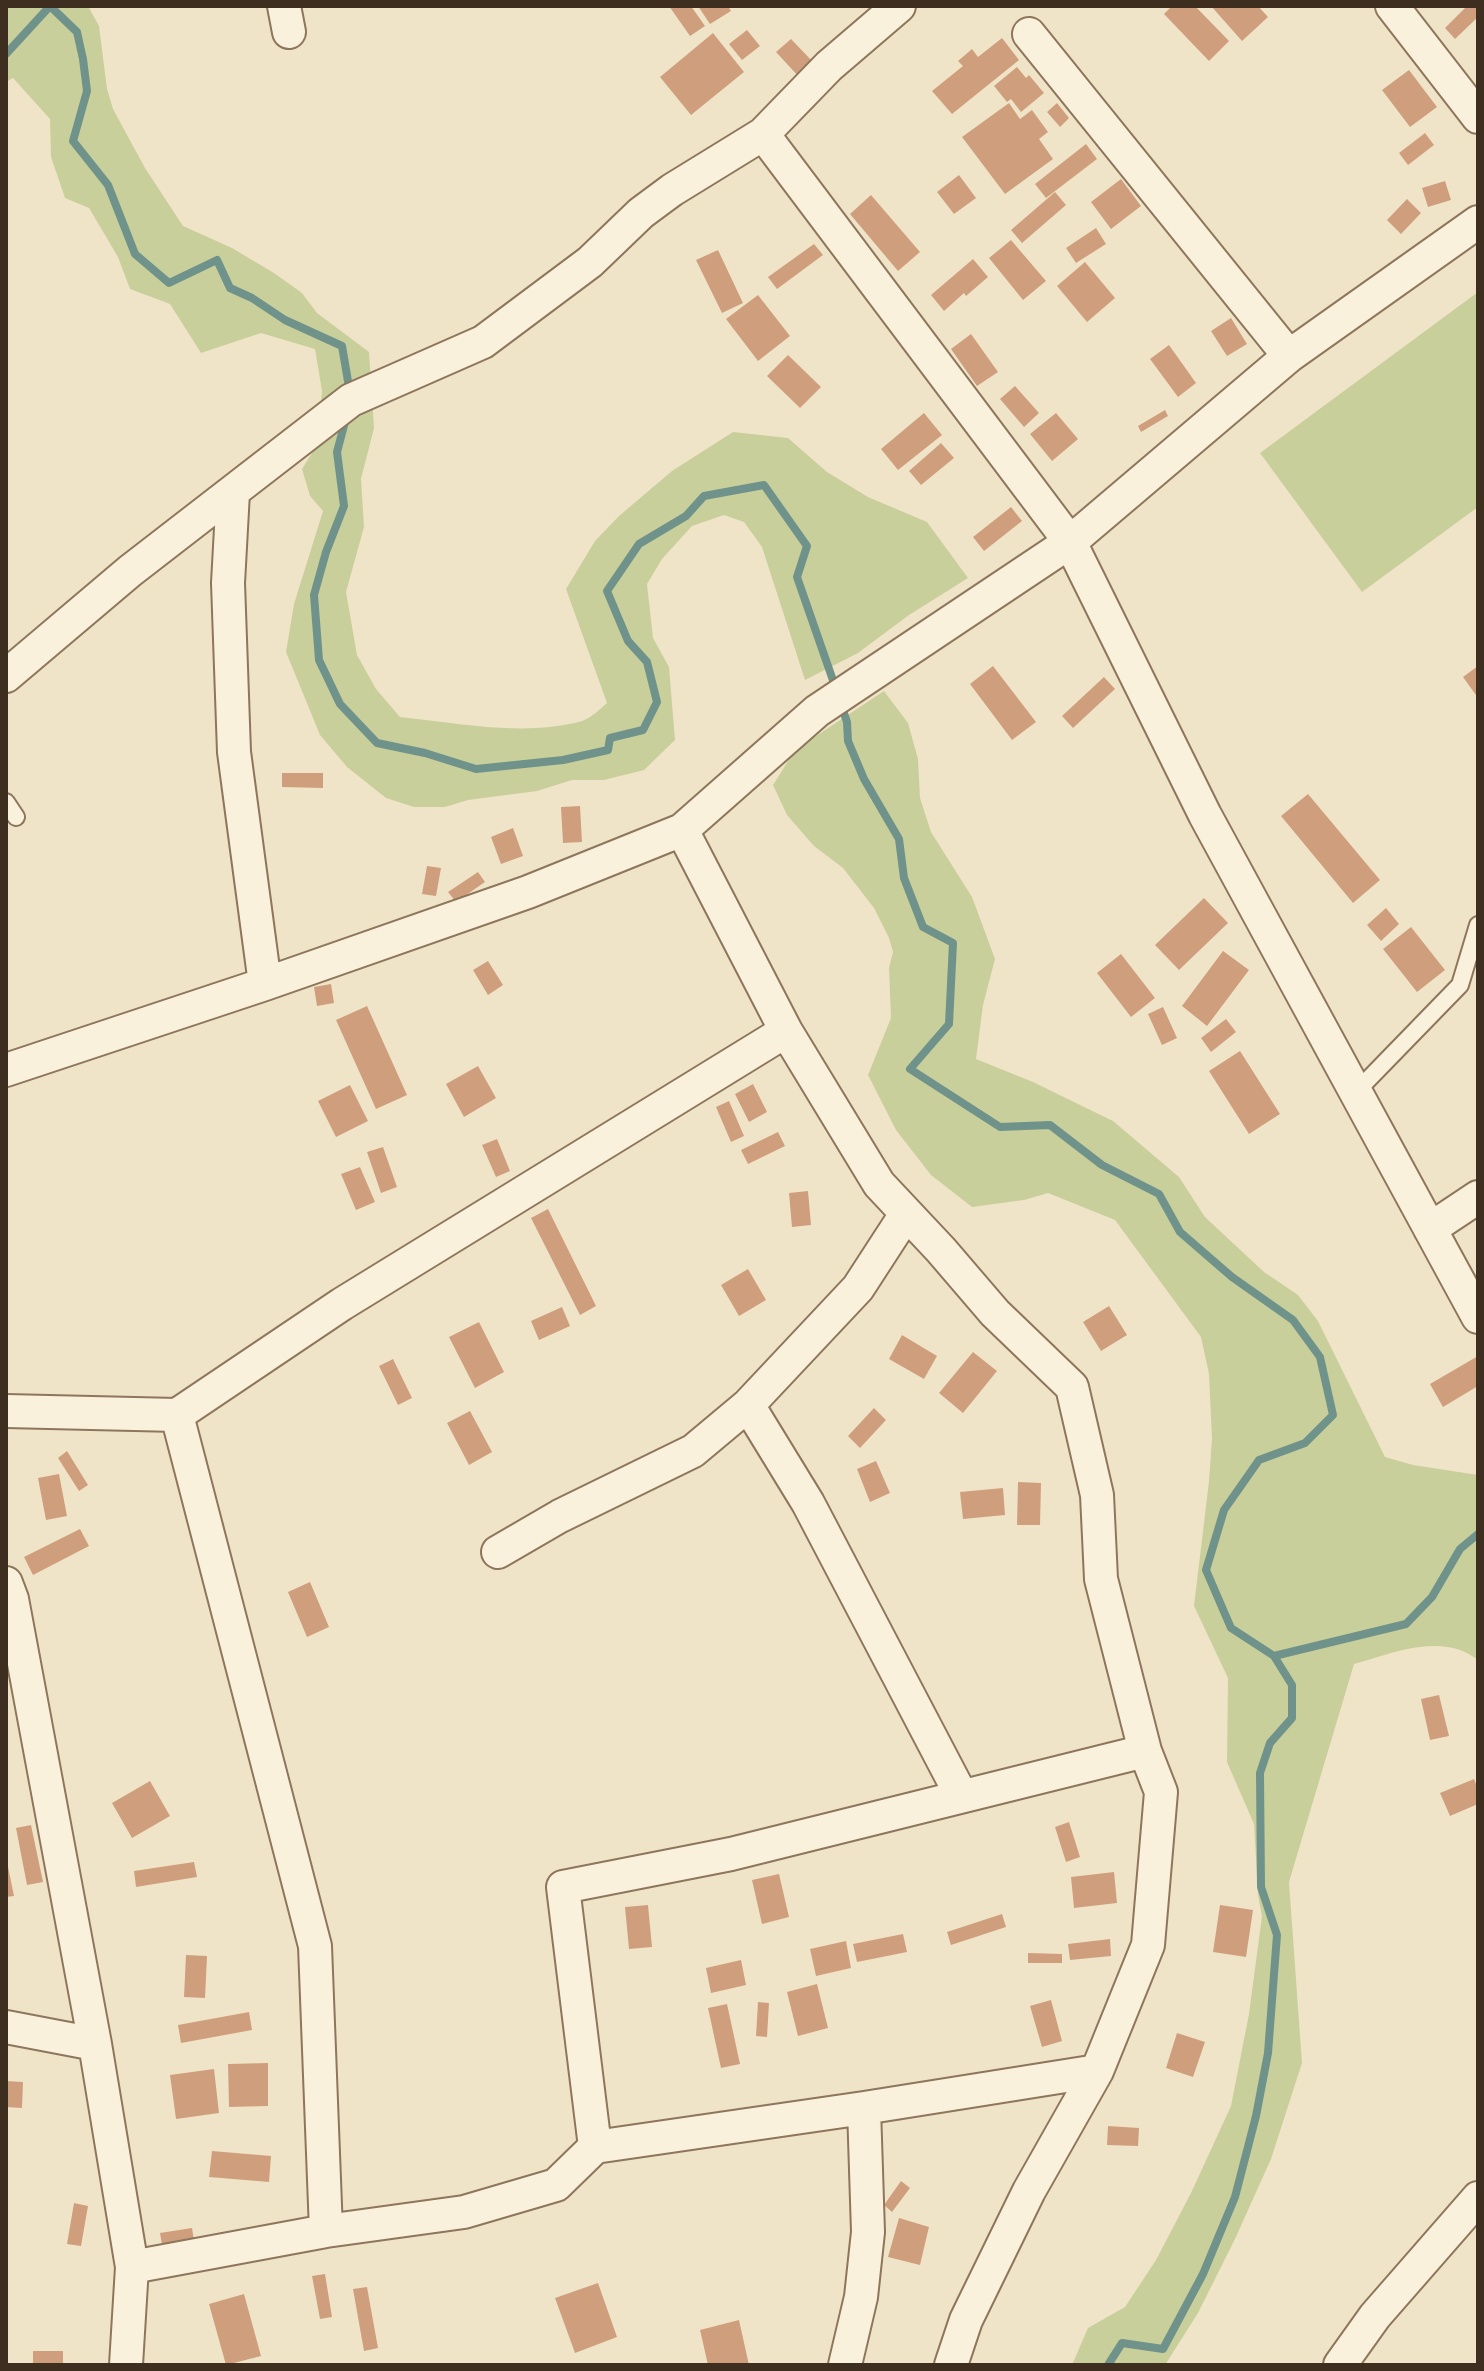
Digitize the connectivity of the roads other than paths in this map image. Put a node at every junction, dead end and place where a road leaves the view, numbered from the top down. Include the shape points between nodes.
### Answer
1 (899, 6) edge
2 (1392, 6) edge
3 (1029, 34) dead end
4 (1478, 117) edge
5 (763, 134) junction
6 (1478, 222) edge
7 (1289, 356) junction
8 (233, 492) junction
9 (1070, 542) junction
10 (6, 676) edge
11 (6, 802) edge
12 (16, 817) dead end
13 (682, 830) junction
14 (1478, 925) edge
15 (265, 984) junction
16 (786, 1031) junction
17 (6, 1070) edge
18 (1356, 1092) junction
19 (1478, 1197) edge
20 (906, 1214) junction
21 (1430, 1229) junction
22 (1478, 1317) edge
23 (748, 1405) junction
24 (6, 1411) edge
25 (177, 1415) junction
26 (498, 1552) dead end
27 (6, 1583) edge
28 (1145, 1751) junction
29 (961, 1795) junction
30 (6, 2027) edge
31 (95, 2044) junction
32 (1097, 2071) junction
33 (864, 2108) junction
34 (595, 2147) junction
35 (1478, 2198) edge
36 (326, 2231) junction
37 (132, 2267) junction
38 (126, 2365) edge
39 (845, 2365) edge
40 (951, 2365) edge
41 (1340, 2365) edge

1 - 5 street via 829,66
2 - 4 street
3 - 7 street
5 - 8 street via 651,205 590,262 483,342 351,400
5 - 9 street
6 - 7 street
7 - 9 street
8 - 10 street
8 - 15 street via 228,583 234,752
9 - 13 street via 817,711
9 - 18 street via 1205,815
11 - 12 lane
13 - 15 street via 528,892
13 - 16 street
14 - 18 lane via 1460,985
15 - 17 street
16 - 20 street via 879,1184
16 - 25 street via 342,1304
18 - 21 street
19 - 21 street
20 - 23 street via 858,1288
20 - 28 street via 995,1313 1072,1387 1097,1495 1101,1579
21 - 22 street
23 - 26 street via 693,1451
23 - 29 street via 808,1503
24 - 25 street
25 - 36 street via 315,1946
27 - 31 street
28 - 29 street
28 - 32 street via 1161,1792 1148,1945
29 - 34 street via 731,1854 563,1887
30 - 31 street
31 - 37 street
32 - 33 street
32 - 40 street via 1015,2220 966,2320
33 - 34 street
33 - 39 street via 868,2232 861,2297
34 - 36 street via 556,2185 464,2212
35 - 41 street via 1375,2316
36 - 37 street
37 - 38 street

